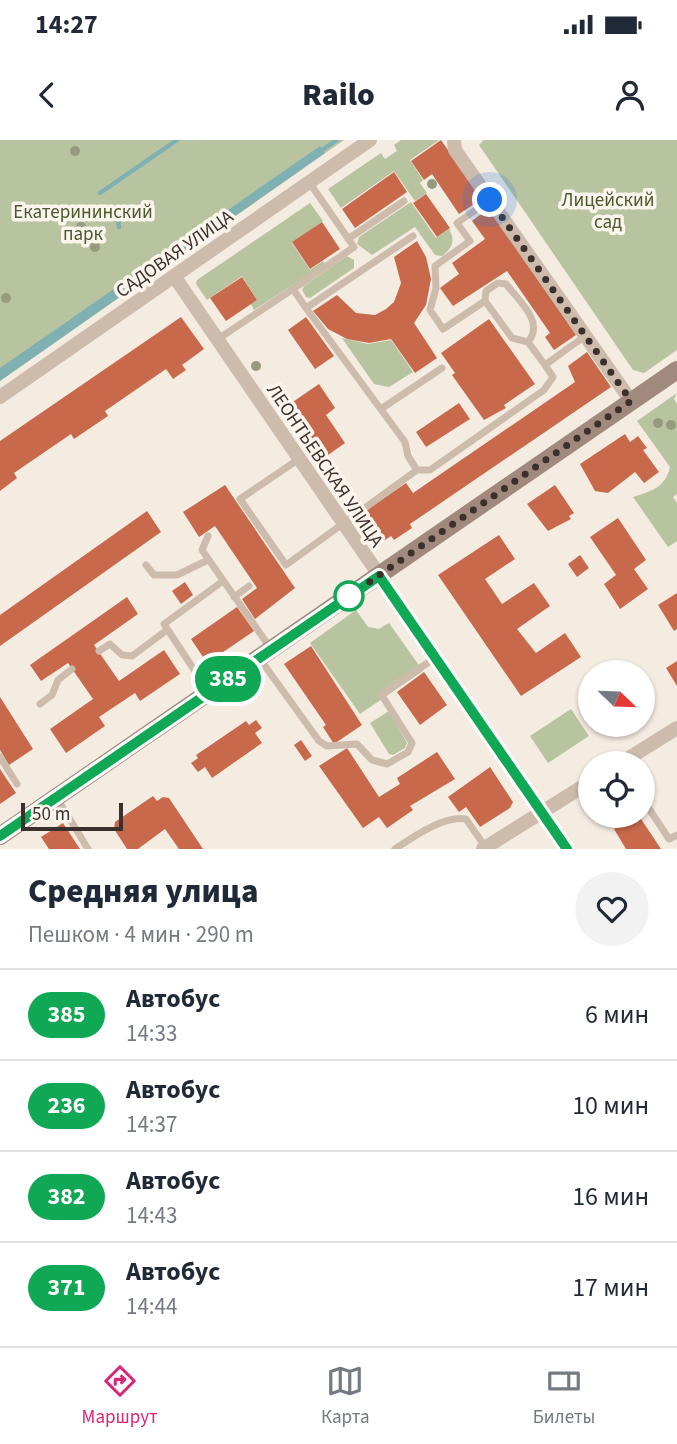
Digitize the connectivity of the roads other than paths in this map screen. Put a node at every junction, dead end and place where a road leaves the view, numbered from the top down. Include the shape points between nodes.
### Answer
1 (370, 140) edge
2 (454, 140) edge
3 (309, 182) junction
4 (490, 200) junction
5 (404, 201) dead end
6 (413, 236) dead end
7 (348, 239) junction
8 (174, 276) junction
9 (293, 289) junction
10 (485, 300) junction
11 (306, 308) junction
12 (585, 336) junction
13 (217, 340) junction
14 (528, 342) junction
15 (545, 365) junction
16 (442, 368) dead end
17 (677, 370) edge
18 (0, 397) edge
19 (631, 401) junction
20 (381, 409) junction
21 (299, 459) junction
22 (418, 470) junction
23 (343, 523) junction
24 (208, 536) dead end
25 (208, 560) junction
26 (146, 565) dead end
27 (379, 576) junction
28 (223, 581) junction
29 (249, 586) dead end
30 (234, 597) junction
31 (167, 630) junction
32 (99, 651) dead end
33 (265, 654) junction
34 (435, 658) junction
35 (72, 670) dead end
36 (209, 692) junction
37 (40, 704) dead end
38 (677, 728) edge
39 (640, 751) edge
40 (0, 757) edge
41 (17, 784) dead end
42 (578, 789) edge
43 (57, 797) junction
44 (541, 812) junction
45 (655, 818) edge
46 (677, 835) edge
47 (0, 836) edge
48 (485, 848) edge
49 (88, 849) edge
50 (395, 849) edge
51 (566, 849) edge

1 - 3 street, САДОВАЯ УЛИЦА
2 - 4 street via 455,150
3 - 7 lane
3 - 8 street, САДОВАЯ УЛИЦА
4 - 10 lane via 457,223 470,241 436,267 430,310 443,329
4 - 12 street
5 - 7 lane
6 - 11 lane
7 - 9 lane via 354,247
8 - 13 street, ЛЕОНТЬЕВСКАЯ УЛИЦА
8 - 18 street, САДОВАЯ УЛИЦА
9 - 11 lane
9 - 13 lane
10 - 14 lane via 512,338
10 - 14 lane via 486,290 506,284 533,320 534,336
11 - 20 lane
12 - 15 lane
12 - 19 street
13 - 21 street, ЛЕОНТЬЕВСКАЯ УЛИЦА
14 - 15 lane
15 - 22 lane via 554,377 544,390 430,470
16 - 20 lane
17 - 19 main road
19 - 27 main road
20 - 22 lane
21 - 23 street, ЛЕОНТЬЕВСКАЯ УЛИЦА
21 - 23 lane via 240,499 286,565
22 - 23 lane
23 - 27 street, ЛЕОНТЬЕВСКАЯ УЛИЦА
24 - 25 lane via 202,550
25 - 26 lane via 177,575 154,575
25 - 28 lane
27 - 33 main road
27 - 34 street, ЛЕОНТЬЕВСКАЯ УЛИЦА
28 - 30 lane
28 - 31 lane via 164,624
29 - 30 lane
30 - 33 lane
31 - 32 lane via 132,656 122,655 110,644
31 - 36 lane
33 - 34 lane via 319,741 327,746 357,744 372,760 387,764 408,752 412,743 381,694
33 - 36 main road
34 - 44 street, ЛЕОНТЬЕВСКАЯ УЛИЦА
35 - 37 lane
36 - 43 main road
38 - 39 street
40 - 41 lane
42 - 44 street
43 - 47 main road
43 - 49 lane
44 - 48 street
44 - 51 street, ЛЕОНТЬЕВСКАЯ УЛИЦА
45 - 46 lane via 669,839
48 - 50 lane via 466,819 457,818

